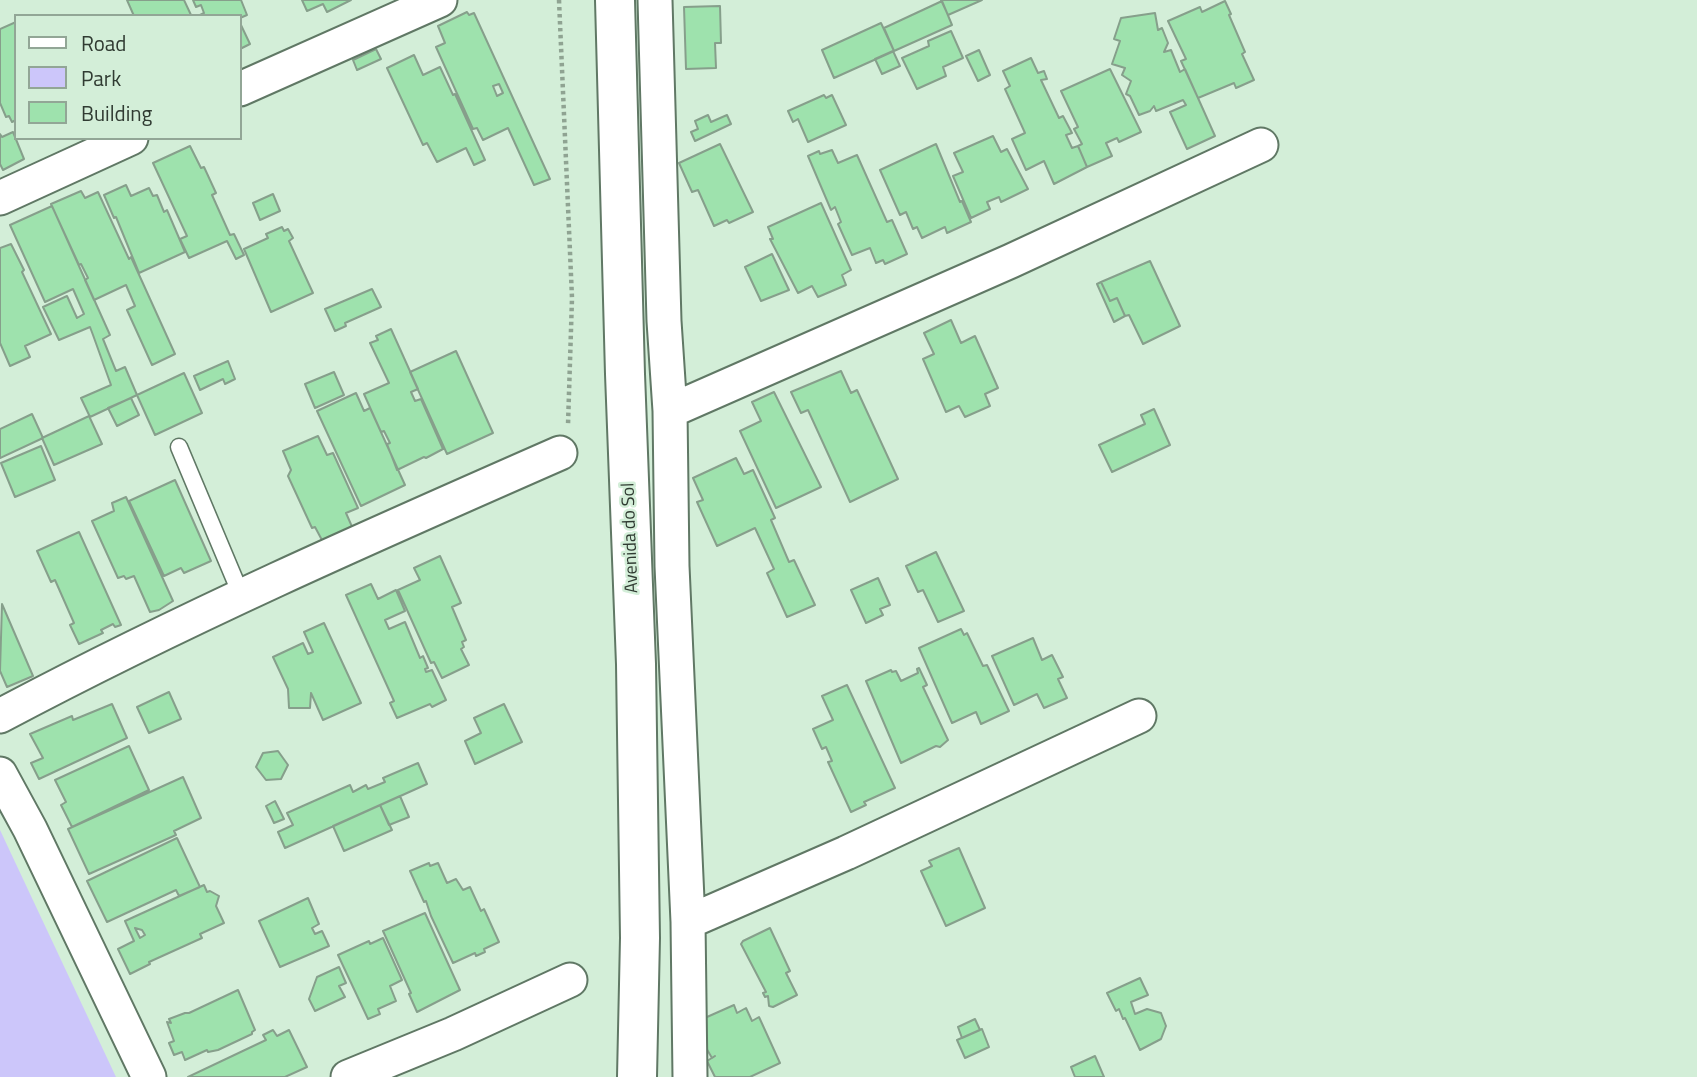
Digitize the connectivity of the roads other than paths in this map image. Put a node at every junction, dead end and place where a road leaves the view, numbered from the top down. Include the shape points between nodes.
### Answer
1 (440, 0) edge
2 (615, 0) edge
3 (655, 0) edge
4 (242, 88) edge
5 (127, 140) edge
6 (1261, 145) dead end
7 (0, 198) edge
8 (670, 411) junction
9 (179, 447) dead end
10 (560, 453) road end
11 (242, 597) junction
12 (0, 716) edge
13 (1139, 716) dead end
14 (0, 774) edge
15 (688, 922) junction
16 (570, 980) dead end
17 (149, 1077) edge
18 (348, 1077) edge
19 (637, 1077) edge
20 (690, 1077) edge

1 - 4 street
2 - 19 street, Avenida do Sol via 636,678
3 - 8 street
5 - 7 street
6 - 8 street
8 - 15 street
9 - 11 lane
10 - 11 street
11 - 12 street
13 - 15 street
14 - 17 street
15 - 20 street
16 - 18 street

